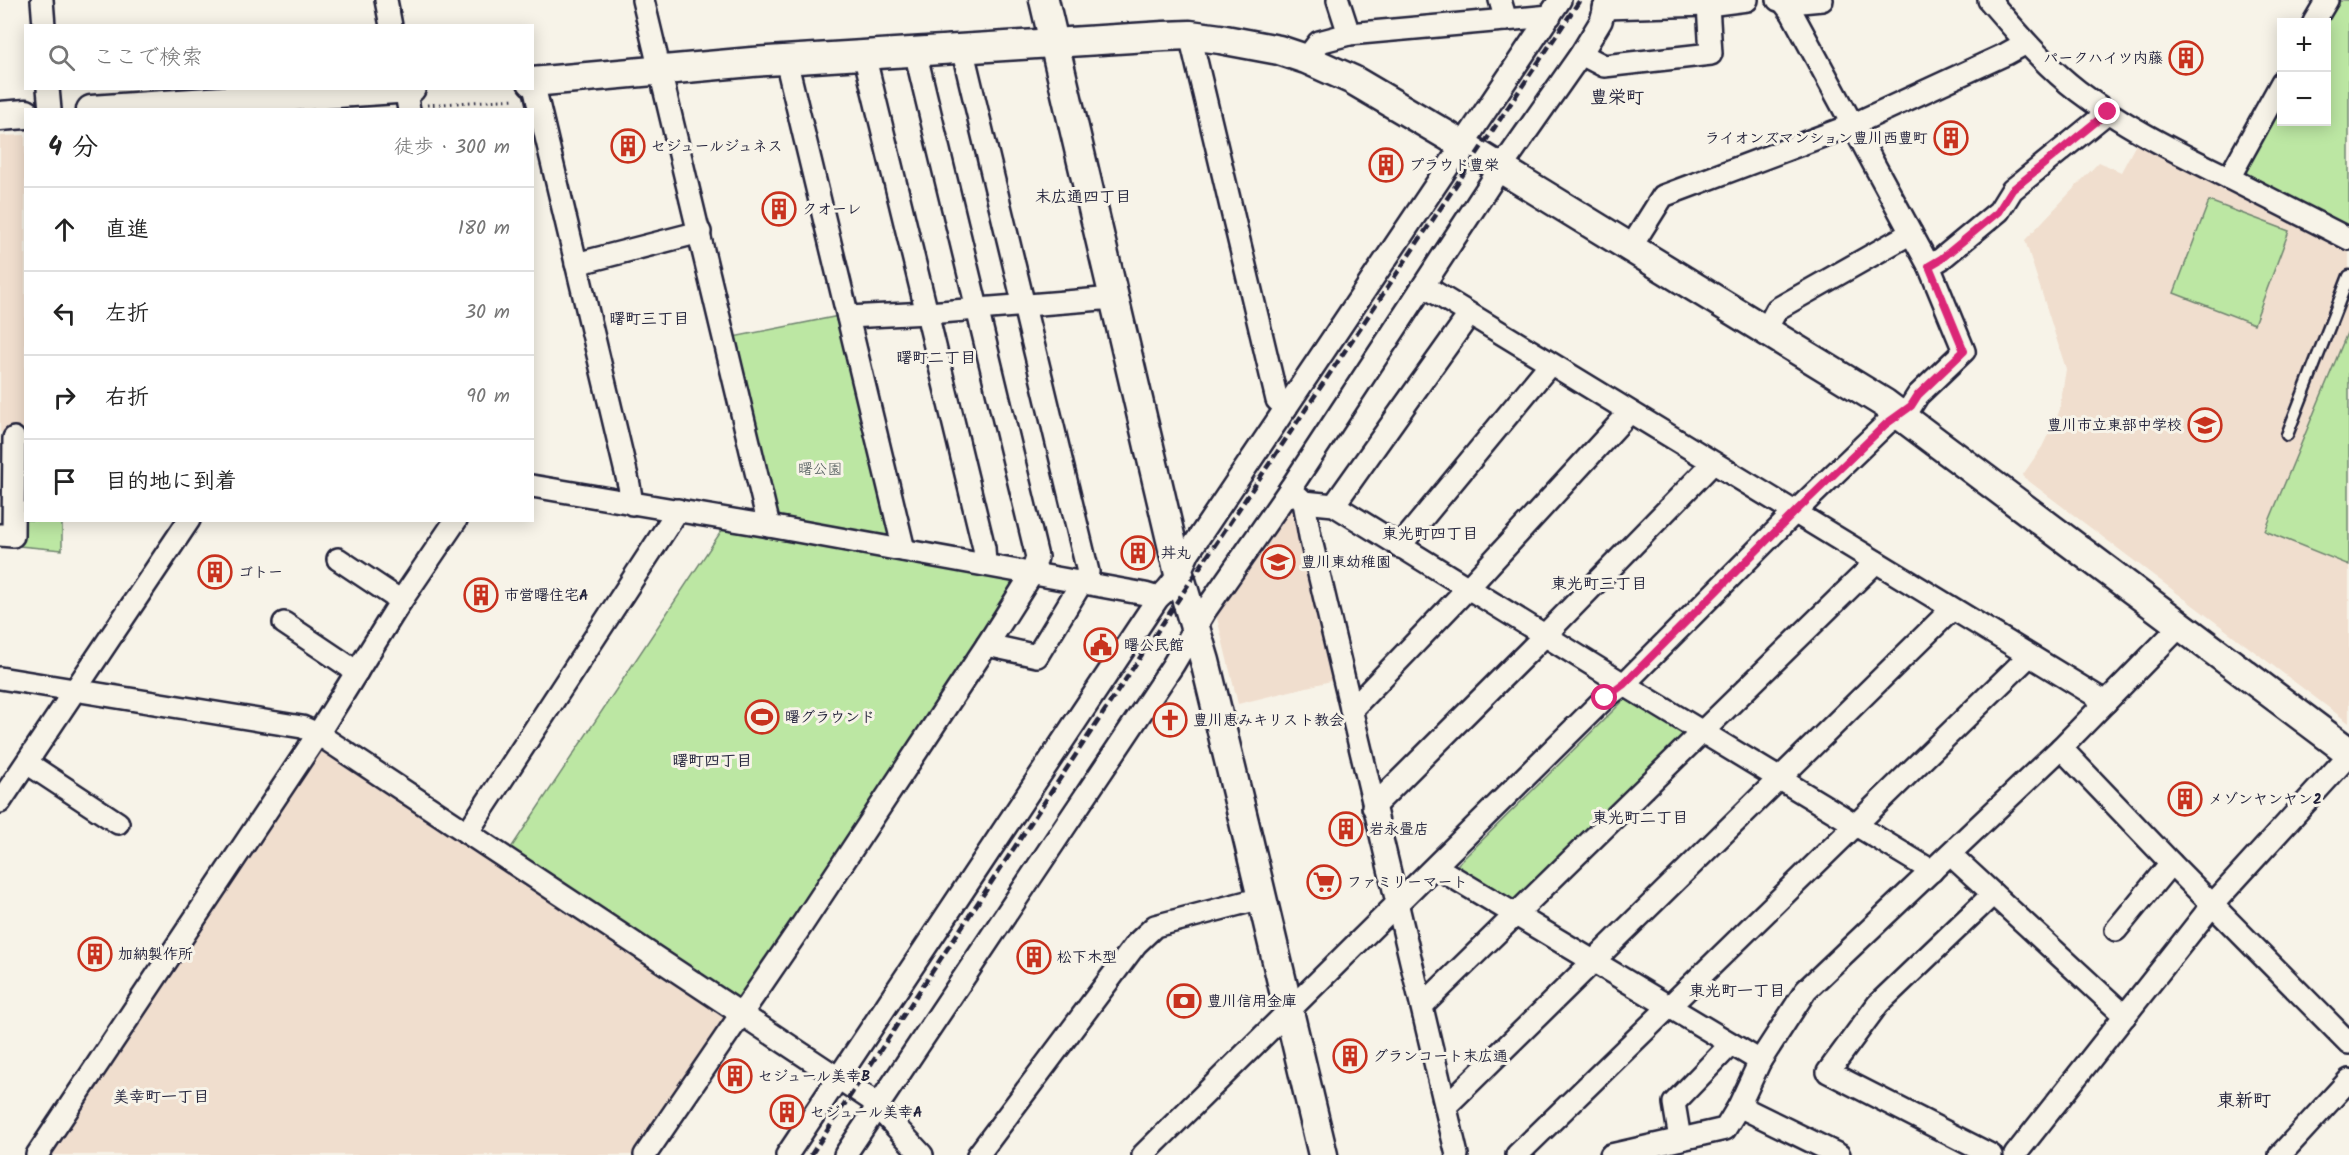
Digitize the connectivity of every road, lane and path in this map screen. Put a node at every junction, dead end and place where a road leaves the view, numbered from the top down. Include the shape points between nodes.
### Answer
1 (42, 0) edge
2 (386, 0) edge
3 (643, 0) edge
4 (1044, 0) edge
5 (1338, 0) edge
6 (1747, 0) edge
7 (1781, 0) edge
8 (1822, 0) edge
9 (1989, 0) edge
10 (2327, 0) edge
11 (1606, 4) edge
12 (1708, 5) junction
13 (1555, 8) edge
14 (1503, 10) edge
15 (2316, 18) edge
16 (44, 24) edge
17 (391, 24) edge
18 (1350, 34) junction
19 (1190, 35) junction
20 (1054, 42) junction
21 (2026, 43) junction
22 (962, 48) junction
23 (915, 51) junction
24 (864, 54) junction
25 (1581, 54) junction
26 (1306, 59) junction
27 (786, 60) junction
28 (661, 71) junction
29 (534, 82) edge
30 (534, 86) edge
31 (48, 90) edge
32 (391, 90) edge
33 (405, 90) edge
34 (2277, 91) edge
35 (174, 106) edge
36 (50, 108) edge
37 (133, 108) edge
38 (409, 108) edge
39 (2108, 112) junction
40 (24, 114) edge
41 (0, 116) edge
42 (1852, 125) junction
43 (1462, 145) junction
44 (1501, 169) junction
45 (2229, 178) junction
46 (700, 232) junction
47 (1911, 233) junction
48 (2349, 239) edge
49 (1631, 247) junction
50 (576, 264) junction
51 (1929, 266) junction
52 (2349, 276) edge
53 (1424, 286) junction
54 (1114, 298) junction
55 (1024, 304) junction
56 (977, 308) junction
57 (928, 313) junction
58 (1469, 315) junction
59 (848, 317) junction
60 (1766, 330) junction
61 (1550, 364) junction
62 (1286, 408) junction
63 (1629, 413) junction
64 (1900, 414) junction
65 (2287, 435) dead end
66 (13, 438) edge
67 (1713, 463) junction
68 (534, 486) edge
69 (1297, 496) junction
70 (632, 504) junction
71 (1334, 505) junction
72 (678, 510) junction
73 (1794, 513) junction
74 (188, 522) edge
75 (455, 522) edge
76 (769, 526) junction
77 (0, 535) edge
78 (1399, 547) junction
79 (904, 550) junction
80 (338, 559) dead end
81 (1875, 562) junction
82 (985, 564) junction
83 (1032, 574) junction
84 (1179, 574) junction
85 (1082, 583) junction
86 (1468, 588) junction
87 (1158, 598) junction
88 (401, 601) junction
89 (1952, 609) junction
90 (284, 622) dead end
91 (2181, 625) junction
92 (1195, 627) junction
93 (1545, 635) junction
94 (987, 645) junction
95 (2029, 656) junction
96 (357, 672) junction
97 (0, 678) edge
98 (1624, 684) junction
99 (76, 691) junction
100 (2106, 702) junction
101 (1351, 710) junction
102 (1702, 732) junction
103 (318, 734) junction
104 (2061, 748) junction
105 (2349, 753) edge
106 (27, 763) junction
107 (1780, 778) junction
108 (0, 802) edge
109 (1373, 807) junction
110 (118, 823) dead end
111 (1857, 825) junction
112 (468, 833) junction
113 (1950, 855) junction
114 (2171, 863) junction
115 (1436, 867) junction
116 (1932, 871) junction
117 (1993, 894) junction
118 (1262, 898) junction
119 (1398, 904) junction
120 (2213, 904) junction
121 (1516, 916) junction
122 (2116, 930) dead end
123 (1592, 962) junction
124 (1422, 1006) junction
125 (1670, 1007) junction
126 (741, 1014) junction
127 (1288, 1014) junction
128 (2125, 1016) junction
129 (2349, 1043) edge
130 (1731, 1044) junction
131 (1760, 1061) junction
132 (838, 1078) junction
133 (2349, 1080) edge
134 (1446, 1106) junction
135 (1739, 1106) junction
136 (877, 1107) junction
137 (1680, 1139) junction
138 (2290, 1152) edge
139 (1834, 1154) edge
140 (37, 1155) edge
141 (645, 1155) edge
142 (787, 1155) edge
143 (845, 1155) edge
144 (922, 1155) edge
145 (978, 1155) edge
146 (1143, 1155) edge
147 (1323, 1155) edge
148 (1457, 1155) edge
149 (1517, 1155) edge
150 (1611, 1155) edge
151 (1991, 1155) edge
152 (2014, 1155) edge

1 - 16 street
2 - 17 street
3 - 28 street
4 - 20 street
5 - 18 street
6 - 12 street
7 - 8 street
7 - 42 street via 1792,13
9 - 21 street
10 - 15 street
11 - 12 street
11 - 25 street via 1601,21
12 - 25 street via 1711,54 1604,66
13 - 14 street
13 - 43 street
14 - 18 street
18 - 26 street via 1319,42
19 - 20 street
19 - 26 street via 1258,46
19 - 62 street via 1277,400
20 - 22 street
20 - 54 street
21 - 39 street via 2077,90
21 - 42 street
22 - 23 street
22 - 55 street
23 - 24 street
23 - 56 street
24 - 27 street
24 - 57 street
25 - 44 street
26 - 43 street via 1353,80
27 - 28 street
27 - 59 street
28 - 29 street
28 - 46 street
30 - 50 street
31 - 36 street
32 - 35 street
33 - 38 street
34 - 45 street
35 - 37 street
39 - 45 street via 2142,134
39 - 51 street via 2012,190 1998,212
40 - 41 street
42 - 47 street
42 - 49 street via 1663,196
43 - 44 street
43 - 62 street
44 - 49 street
44 - 53 street
45 - 48 street
46 - 50 street
46 - 76 street
47 - 51 street
47 - 60 street via 1777,309
49 - 60 street
50 - 70 street
51 - 64 street via 1964,351
52 - 65 lane
53 - 58 street
53 - 69 street
54 - 55 street
54 - 84 street
55 - 56 street
55 - 85 street via 1088,572
56 - 57 street
56 - 83 street via 1037,557
57 - 59 street
57 - 82 street
58 - 61 street
58 - 71 street
59 - 79 street
60 - 64 street
61 - 63 street
61 - 78 street
62 - 84 street via 1189,552
63 - 67 street
63 - 86 street
64 - 73 street
64 - 91 street
66 - 77 street via 13,536
67 - 73 street
67 - 93 street
68 - 70 street
69 - 71 street
69 - 92 street
69 - 101 street
70 - 72 street
71 - 78 street
72 - 76 street
72 - 112 street
73 - 81 street
73 - 98 street
74 - 99 street
75 - 88 street
76 - 79 street
78 - 86 street
79 - 82 street
80 - 88 street
81 - 89 street
81 - 102 street
82 - 83 street
83 - 85 street
83 - 94 street
84 - 87 street
84 - 92 street
85 - 87 street
85 - 94 street via 1037,656
86 - 93 street
86 - 101 street
87 - 132 street
88 - 96 street
89 - 95 street
89 - 107 street
90 - 96 street
91 - 100 street
91 - 105 street
92 - 118 street
92 - 136 street
93 - 98 street
93 - 109 street
94 - 126 street
95 - 100 street
95 - 111 street
96 - 103 street
97 - 99 street
98 - 102 street
98 - 115 street via 1605,698
99 - 103 street via 302,728
99 - 106 street
100 - 104 street
101 - 109 street
102 - 107 street
102 - 121 street
103 - 112 street
103 - 140 street
104 - 113 street
104 - 114 street
105 - 120 street
106 - 108 street
106 - 110 street
107 - 111 street
107 - 123 street
109 - 119 street
111 - 116 street
111 - 125 street
112 - 126 street
113 - 116 street
113 - 117 street
114 - 120 street
114 - 122 street
115 - 119 street
115 - 121 street
116 - 131 street via 1806,990
117 - 128 street
117 - 151 street via 1878,1004 1828,1072
118 - 127 street
118 - 145 street via 1155,926 1136,944
119 - 124 street
119 - 127 street
120 - 128 street
120 - 129 street
121 - 123 street
121 - 124 street
123 - 125 street
123 - 134 street
124 - 134 street
125 - 130 street
125 - 149 street
126 - 132 street
126 - 141 street
127 - 146 street
127 - 147 street
128 - 152 street
130 - 131 street
130 - 137 street via 1674,1103
131 - 135 street
132 - 136 street
132 - 142 street
133 - 138 street
134 - 148 street
135 - 137 street via 1725,1129
135 - 139 street
136 - 143 street
136 - 144 street
137 - 150 street

